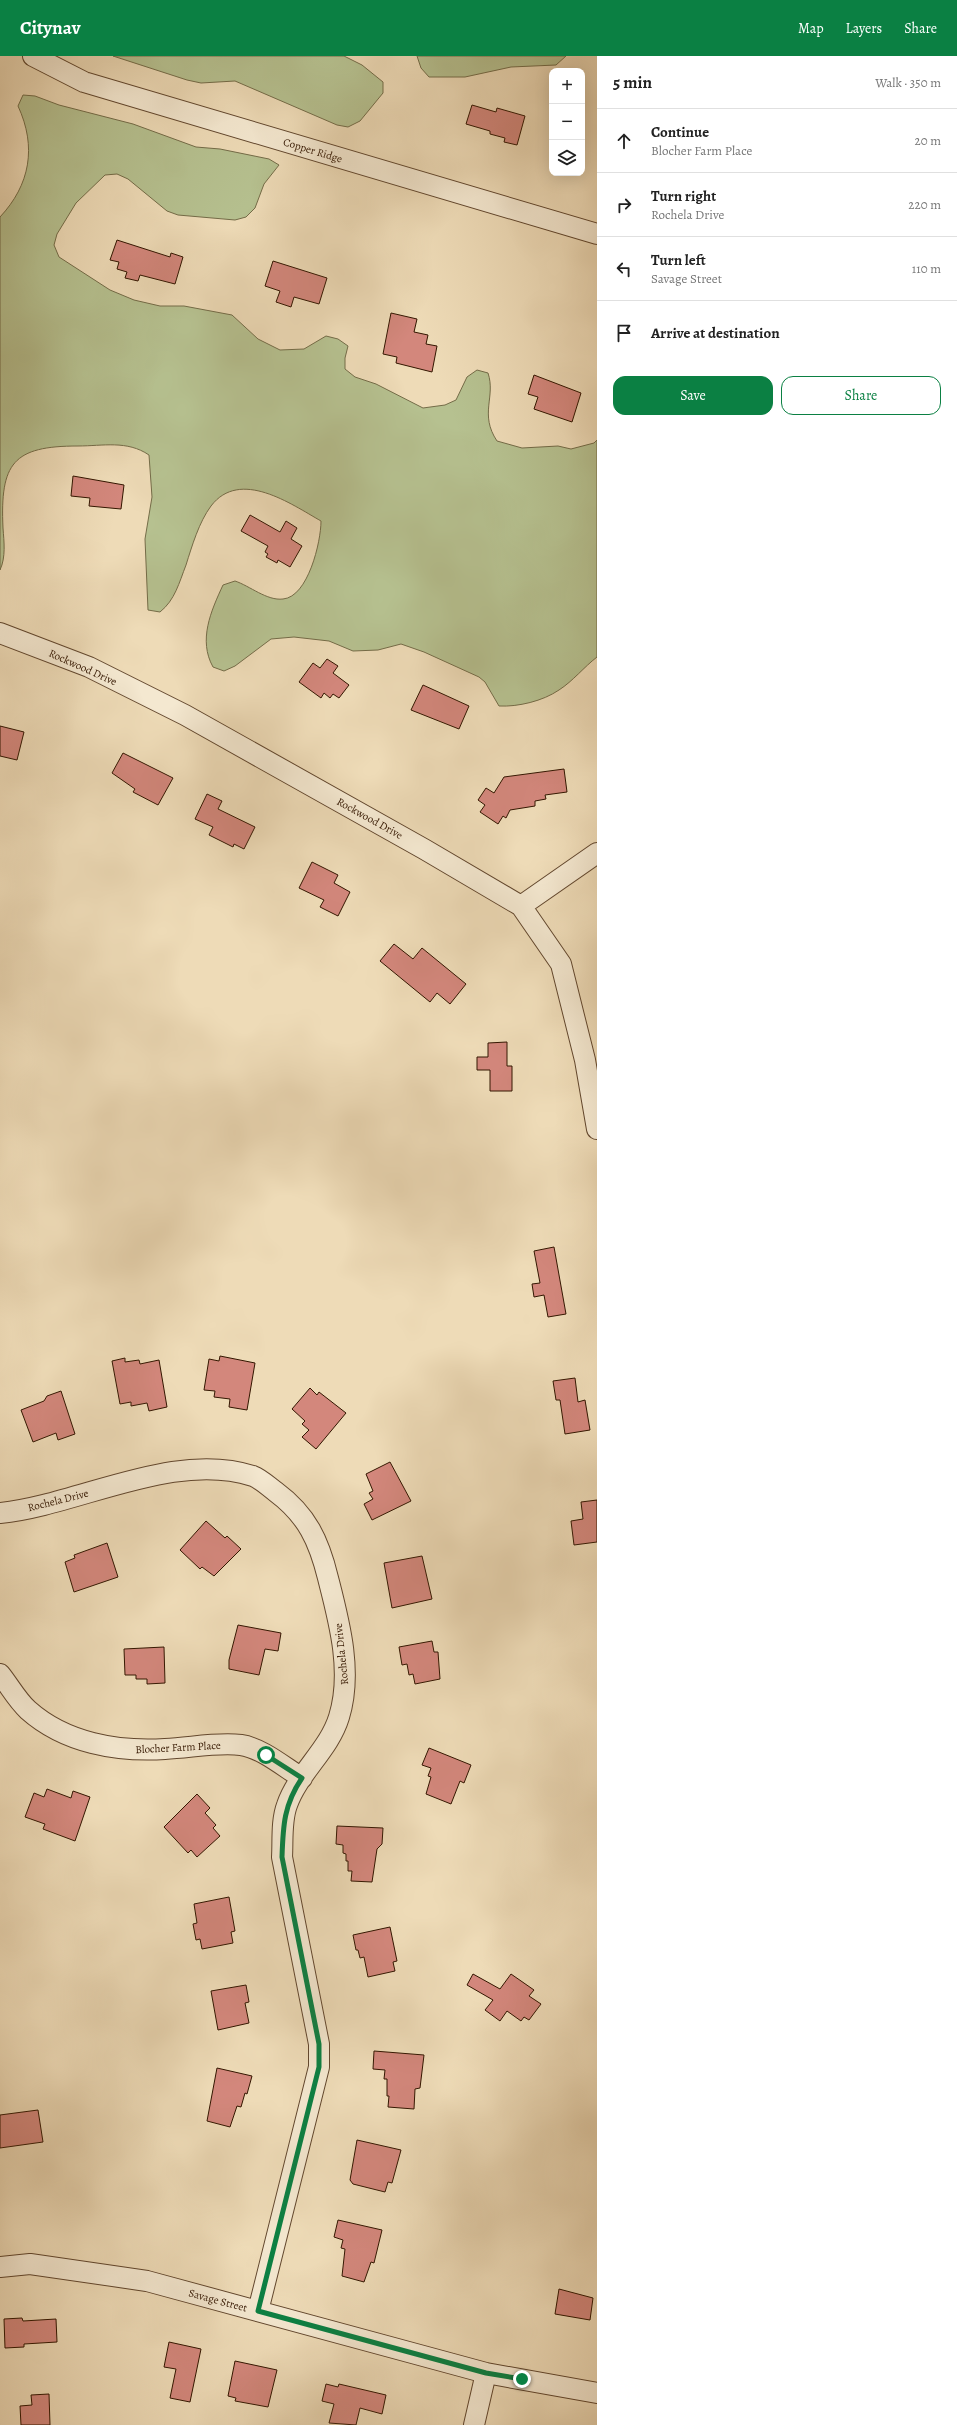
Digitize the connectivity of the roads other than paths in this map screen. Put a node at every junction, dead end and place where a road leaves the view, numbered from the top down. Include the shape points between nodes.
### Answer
1 (33, 56) edge
2 (597, 234) edge
3 (0, 633) edge
4 (597, 854) edge
5 (521, 906) junction
6 (597, 1129) edge
7 (0, 1513) edge
8 (0, 1674) edge
9 (302, 1778) junction
10 (0, 2267) edge
11 (258, 2311) junction
12 (486, 2373) junction
13 (597, 2393) edge
14 (474, 2425) edge

1 - 2 street, Copper Ridge via 84,82
3 - 5 street, Rockwood Drive via 89,667 180,712 424,848
4 - 5 street
5 - 6 street, Rockwood Drive via 561,964 585,1060
7 - 9 street, Rochela Drive via 158,1475 193,1470 222,1469 255,1477 285,1499 308,1523 320,1547 341,1640 346,1683 339,1718 320,1753
8 - 9 street, Blocher Farm Place via 28,1709 51,1726 85,1742 130,1750 214,1744 242,1745 266,1755
9 - 11 street, Rochela Drive via 286,1806 282,1857 319,2044 319,2067
10 - 11 street, Savage Street via 30,2264 147,2281
11 - 12 street, Savage Street
12 - 13 street, Savage Street
12 - 14 street

